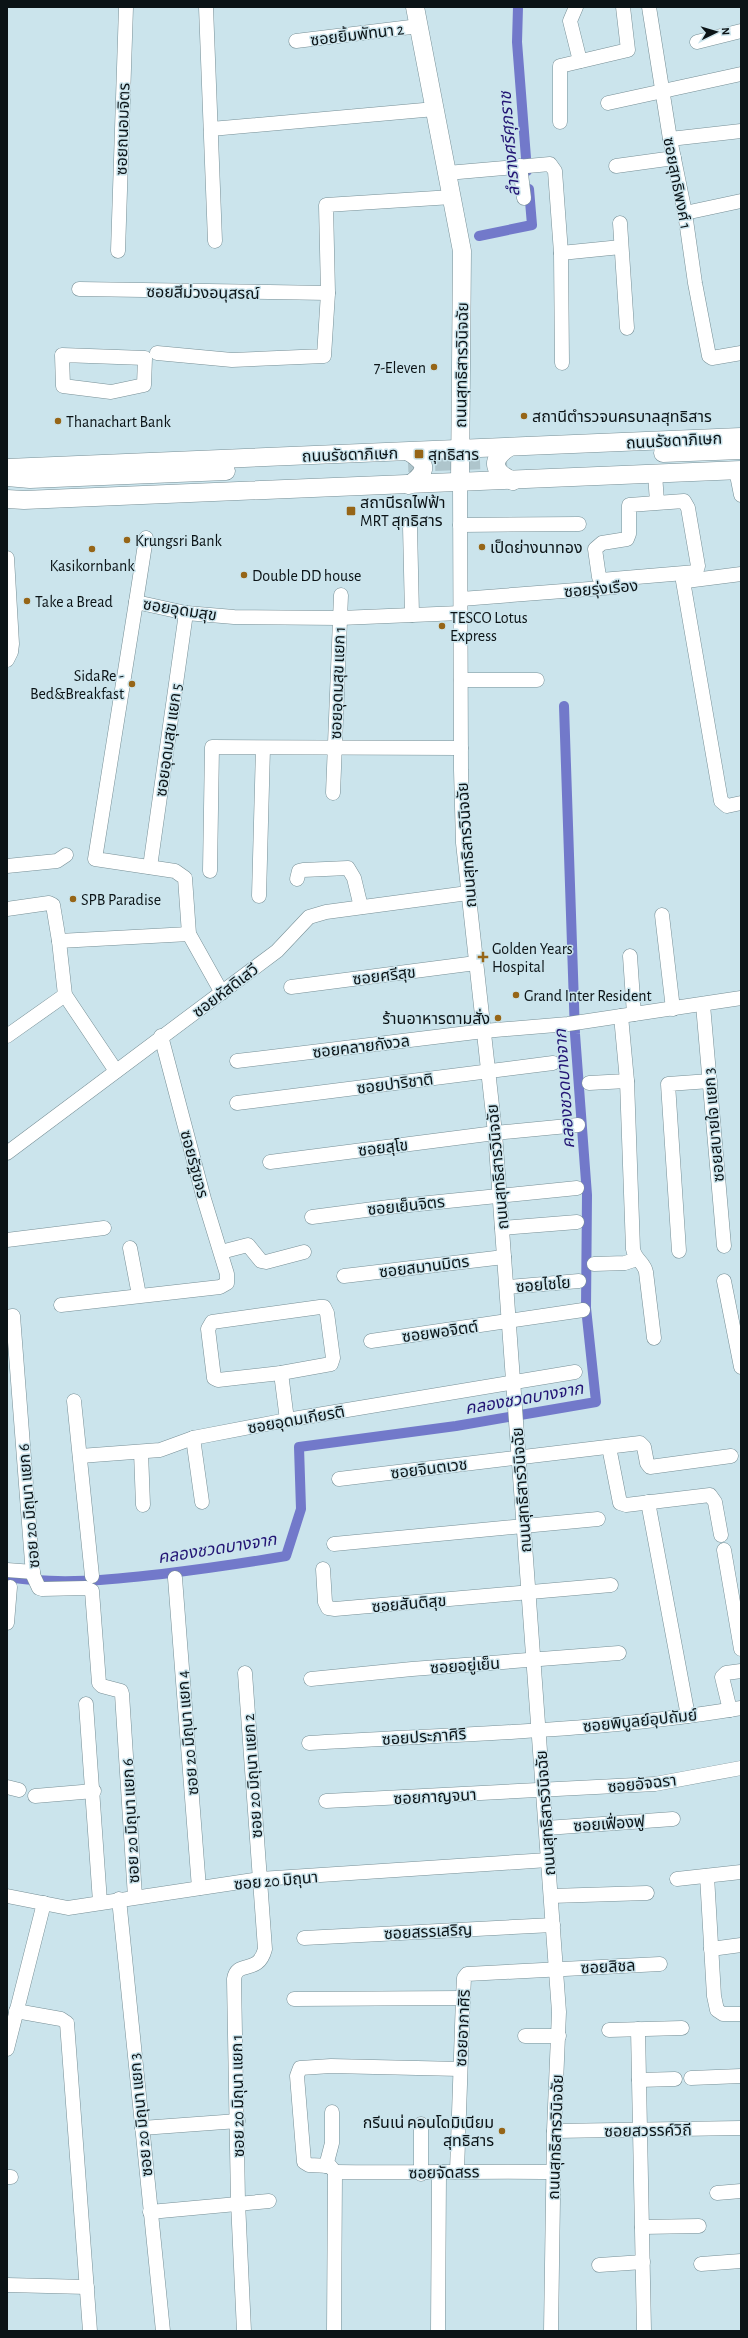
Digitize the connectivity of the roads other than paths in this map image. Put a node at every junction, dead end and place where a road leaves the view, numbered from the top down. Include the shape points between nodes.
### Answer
1 (126, 7) edge
2 (206, 7) edge
3 (415, 7) edge
4 (576, 7) edge
5 (623, 7) edge
6 (649, 7) edge
7 (419, 26) junction
8 (741, 32) edge
9 (296, 41) dead end
10 (697, 42) dead end
11 (580, 61) junction
12 (741, 74) edge
13 (662, 92) junction
14 (608, 103) dead end
15 (435, 109) junction
16 (560, 122) dead end
17 (211, 129) junction
18 (741, 131) edge
19 (670, 139) junction
20 (674, 158) junction
21 (526, 166) junction
22 (616, 166) dead end
23 (447, 173) junction
24 (452, 197) junction
25 (524, 198) dead end
26 (741, 201) edge
27 (685, 212) junction
28 (620, 222) dead end
29 (215, 241) dead end
30 (621, 247) junction
31 (118, 251) dead end
32 (561, 253) junction
33 (79, 289) dead end
34 (328, 293) junction
35 (627, 328) dead end
36 (157, 353) dead end
37 (741, 353) edge
38 (562, 363) dead end
39 (111, 396) joint
40 (741, 437) edge
41 (460, 448) junction
42 (741, 450) edge
43 (512, 464) junction
44 (739, 467) edge
45 (7, 468) edge
46 (409, 468) junction
47 (655, 474) junction
48 (7, 477) edge
49 (460, 483) junction
50 (7, 491) edge
51 (741, 495) edge
52 (7, 499) edge
53 (657, 502) junction
54 (579, 524) dead end
55 (460, 525) junction
56 (410, 526) dead end
57 (146, 538) dead end
58 (7, 558) edge
59 (741, 574) edge
60 (683, 581) junction
61 (341, 595) dead end
62 (136, 602) junction
63 (461, 606) junction
64 (186, 613) junction
65 (412, 615) junction
66 (340, 618) junction
67 (7, 660) edge
68 (461, 680) junction
69 (537, 680) dead end
70 (263, 748) junction
71 (461, 748) junction
72 (335, 749) junction
73 (334, 793) dead end
74 (741, 810) edge
75 (66, 855) dead end
76 (7, 866) edge
77 (150, 867) junction
78 (210, 871) dead end
79 (297, 878) dead end
80 (468, 893) junction
81 (259, 896) dead end
82 (362, 907) junction
83 (7, 909) edge
84 (662, 915) dead end
85 (189, 934) junction
86 (59, 941) junction
87 (630, 956) dead end
88 (476, 963) junction
89 (291, 987) dead end
90 (222, 993) junction
91 (65, 995) junction
92 (741, 998) edge
93 (703, 1005) junction
94 (673, 1009) junction
95 (628, 1015) junction
96 (484, 1031) junction
97 (7, 1036) edge
98 (161, 1036) junction
99 (237, 1061) dead end
100 (553, 1063) dead end
101 (116, 1071) junction
102 (488, 1071) junction
103 (627, 1081) junction
104 (710, 1081) junction
105 (589, 1083) dead end
106 (237, 1102) dead end
107 (578, 1125) dead end
108 (495, 1133) junction
109 (7, 1153) edge
110 (270, 1162) dead end
111 (577, 1188) dead end
112 (500, 1196) junction
113 (312, 1216) dead end
114 (577, 1222) dead end
115 (104, 1228) dead end
116 (502, 1228) junction
117 (7, 1240) edge
118 (724, 1246) dead end
119 (130, 1248) dead end
120 (221, 1252) junction
121 (304, 1252) dead end
122 (679, 1252) dead end
123 (504, 1257) junction
124 (637, 1260) junction
125 (594, 1264) dead end
126 (344, 1276) dead end
127 (579, 1281) dead end
128 (724, 1281) dead end
129 (506, 1288) junction
130 (140, 1295) junction
131 (61, 1305) dead end
132 (583, 1310) dead end
133 (7, 1317) edge
134 (509, 1321) junction
135 (654, 1338) dead end
136 (371, 1341) dead end
137 (738, 1343) edge
138 (741, 1368) edge
139 (574, 1372) dead end
140 (281, 1373) junction
141 (513, 1382) junction
142 (74, 1401) dead end
143 (287, 1420) junction
144 (192, 1438) junction
145 (609, 1448) junction
146 (141, 1452) junction
147 (80, 1456) junction
148 (731, 1456) dead end
149 (519, 1458) junction
150 (339, 1478) dead end
151 (202, 1502) dead end
152 (648, 1502) junction
153 (144, 1505) dead end
154 (598, 1519) dead end
155 (524, 1525) junction
156 (721, 1535) dead end
157 (334, 1544) dead end
158 (724, 1550) dead end
159 (323, 1569) dead end
160 (7, 1570) edge
161 (92, 1576) dead end
162 (35, 1578) junction
163 (175, 1578) dead end
164 (611, 1585) dead end
165 (10, 1587) dead end
166 (529, 1592) junction
167 (7, 1623) edge
168 (741, 1648) edge
169 (619, 1653) dead end
170 (534, 1660) junction
171 (741, 1671) edge
172 (245, 1673) dead end
173 (312, 1679) dead end
174 (86, 1704) dead end
175 (735, 1709) edge
176 (688, 1716) junction
177 (538, 1729) junction
178 (309, 1743) dead end
179 (741, 1768) edge
180 (543, 1790) junction
181 (94, 1791) junction
182 (35, 1796) dead end
183 (326, 1801) dead end
184 (673, 1818) dead end
185 (546, 1828) junction
186 (548, 1860) junction
187 (741, 1872) edge
188 (708, 1876) junction
189 (260, 1879) junction
190 (677, 1879) dead end
191 (199, 1888) junction
192 (647, 1893) dead end
193 (7, 1896) edge
194 (551, 1896) junction
195 (135, 1897) junction
196 (119, 1899) junction
197 (100, 1902) junction
198 (44, 1903) junction
199 (553, 1925) junction
200 (304, 1938) dead end
201 (741, 1945) edge
202 (711, 1949) junction
203 (660, 1964) dead end
204 (556, 1969) junction
205 (463, 1998) junction
206 (294, 1999) dead end
207 (16, 2011) junction
208 (741, 2014) edge
209 (682, 2028) dead end
210 (638, 2029) junction
211 (609, 2030) dead end
212 (525, 2036) dead end
213 (559, 2036) junction
214 (7, 2049) edge
215 (460, 2069) junction
216 (741, 2076) edge
217 (691, 2078) dead end
218 (675, 2079) dead end
219 (639, 2080) junction
220 (332, 2112) dead end
221 (238, 2121) junction
222 (421, 2124) dead end
223 (142, 2128) junction
224 (741, 2128) edge
225 (554, 2131) junction
226 (639, 2131) junction
227 (331, 2169) junction
228 (457, 2171) junction
229 (439, 2172) junction
230 (553, 2172) junction
231 (421, 2174) junction
232 (741, 2191) edge
233 (717, 2193) dead end
234 (269, 2201) dead end
235 (238, 2202) junction
236 (150, 2212) junction
237 (699, 2226) dead end
238 (642, 2227) junction
239 (643, 2262) junction
240 (741, 2262) edge
241 (701, 2264) dead end
242 (599, 2265) dead end
243 (7, 2285) edge
244 (87, 2287) junction
245 (90, 2331) edge
246 (163, 2331) edge
247 (244, 2331) edge
248 (334, 2331) edge
249 (438, 2331) edge
250 (551, 2331) edge
251 (644, 2331) edge

1 - 31 street, ซอยถนอมจิตร
2 - 17 street
3 - 7 main road, ถนนสุทธิสารวินิจฉัย
4 - 11 street via 570,21
5 - 11 street via 628,50
6 - 13 street, ซอยสุทธิพงศ์ 1
7 - 9 street, ซอยยิ้มพัทนา 2
7 - 15 main road, ถนนสุทธิสารวินิจฉัย
8 - 10 street
11 - 16 street via 560,66
12 - 13 street
13 - 14 street
13 - 19 street, ซอยสุทธิพงศ์ 1
15 - 17 street
15 - 23 main road, ถนนสุทธิสารวินิจฉัย
17 - 29 street
18 - 19 street
19 - 20 street, ซอยสุทธิพงศ์ 1
20 - 22 street
20 - 27 street, ซอยสุทธิพงศ์ 1
21 - 23 street
21 - 25 street
21 - 32 street via 550,164 555,171
23 - 24 main road, ถนนสุทธิสารวินิจฉัย
24 - 34 street via 326,205
24 - 41 main road, ถนนสุทธิสารวินิจฉัย via 463,264
26 - 27 street
27 - 37 street, ซอยสุทธิพงศ์ 1 via 709,356 712,358
28 - 30 street
30 - 32 street
30 - 35 street
32 - 38 street
33 - 34 street, ซอยสีม่วงอนุสรณ์
34 - 36 street via 324,356 232,360
39 - 39 street via 144,386 145,358 62,355 62,386
40 - 43 main road, ถนนรัชดาภิเษก
41 - 43 main road, ถนนรัชดาภิเษก
41 - 46 main road, ถนนรัชดาภิเษก
41 - 49 main road, ถนนสุทธิสารวินิจฉัย
42 - 43 main road, ถนนรัชดาภิเษก
43 - 44 main road, ถนนรัชดาภิเษก
43 - 47 main road, ถนนรัชดาภิเษก
43 - 49 main road, ถนนรัชดาภิเษก
44 - 47 main road, ถนนรัชดาภิเษก
44 - 51 street
45 - 46 main road, ถนนรัชดาภิเษก
46 - 48 main road, ถนนรัชดาภิเษก via 30,479
46 - 49 main road, ถนนรัชดาภิเษก
46 - 50 main road, ถนนรัชดาภิเษก
46 - 52 main road, ถนนรัชดาภิเษก
47 - 53 street
49 - 55 street, ถนนสุทธิสารวินิจฉัย
53 - 53 street via 687,503 698,566 696,572 601,580 595,549 597,545 627,539 628,505
54 - 55 street
55 - 63 street, ถนนสุทธิสารวินิจฉัย
56 - 65 street
57 - 62 street
58 - 67 street via 12,652
59 - 60 street, ซอยรุ่งเรือง
60 - 63 street, ซอยรุ่งเรือง
60 - 74 street via 721,801 727,806
61 - 66 street, ซอยอุดมสุข แยก 1
62 - 64 street, ซอยอุดมสุข
62 - 77 street, ซอยอุดมสุข via 95,859
63 - 65 street, ซอยอุดมสุข
63 - 68 street, ถนนสุทธิสารวินิจฉัย
64 - 66 street, ซอยอุดมสุข via 234,617
64 - 77 street, ซอยอุดมสุข แยก 5
65 - 66 street, ซอยอุดมสุข
66 - 72 street, ซอยอุดมสุข แยก 1
68 - 69 street
68 - 71 street, ถนนสุทธิสารวินิจฉัย
70 - 72 street
70 - 78 street via 214,747 211,750
70 - 81 street
71 - 72 street
71 - 80 street, ถนนสุทธิสารวินิจฉัย via 462,826
72 - 73 street, ซอยอุดมสุข แยก 1
75 - 76 street via 57,861
77 - 85 street via 175,871 186,878
79 - 82 street via 299,871 303,870 348,868 354,878
80 - 82 street, ซอยหัสดิเสวี
80 - 88 street, ถนนสุทธิสารวินิจฉัย
82 - 90 street, ซอยหัสดิเสวี via 309,917 277,951
83 - 86 street via 49,903 52,905
84 - 94 street
85 - 86 street
85 - 90 street
86 - 91 street
87 - 95 street
88 - 89 street, ซอยศรีสุข
88 - 96 street, ถนนสุทธิสารวินิจฉัย
90 - 98 street, ซอยหัสดิเสวี
91 - 97 street
91 - 101 street
92 - 93 street
93 - 94 street
93 - 104 street, ซอยสบายใจ แยก 3
94 - 95 street
95 - 96 street, ซอยคลายกังวล via 568,1024
95 - 103 street
96 - 99 street, ซอยคลายกังวล
96 - 102 street, ถนนสุทธิสารวินิจฉัย
98 - 101 street, ซอยหัสดิเสวี
98 - 120 street, ซอยรัฐขจร via 204,1199
100 - 102 street, ซอยปาริชาติ
101 - 109 street, ซอยหัสดิเสวี
102 - 106 street, ซอยปาริชาติ
102 - 108 street, ถนนสุทธิสารวินิจฉัย
103 - 105 street
103 - 124 street via 633,1249
104 - 118 street, ซอยสบายใจ แยก 3
104 - 122 street via 668,1084
107 - 108 street, ซอยสุโข
108 - 110 street, ซอยสุโข
108 - 112 street, ถนนสุทธิสารวินิจฉัย
111 - 112 street, ซอยเย็นจิตร
112 - 113 street, ซอยเย็นจิตร
112 - 116 street, ถนนสุทธิสารวินิจฉัย
114 - 116 street
115 - 117 street
116 - 123 street, ถนนสุทธิสารวินิจฉัย
119 - 130 street
120 - 121 street via 248,1245 261,1261 266,1262
120 - 130 street, ซอยรัฐขจร via 228,1283 220,1287
123 - 126 street, ซอยสมานมิตร
123 - 129 street, ถนนสุทธิสารวินิจฉัย
124 - 125 street
124 - 135 street via 644,1263 646,1272
127 - 129 street, ซอยไชโย
128 - 137 street
129 - 134 street, ถนนสุทธิสารวินิจฉัย
130 - 131 street
132 - 134 street, ซอยพอจิตต์
133 - 162 street, ซอย 20 มิถุนา แยก 6 via 13,1316
134 - 136 street, ซอยพอจิตต์
134 - 141 street, ถนนสุทธิสารวินิจฉัย
137 - 138 street
139 - 141 street, ซอยอุดมเกียรติ
140 - 140 street via 216,1379 213,1375 209,1324 216,1320 324,1308 327,1313 332,1362 327,1366
140 - 143 street
141 - 143 street, ซอยอุดมเกียรติ
141 - 149 street, ถนนสุทธิสารวินิจฉัย
142 - 147 street
143 - 144 street, ซอยอุดมเกียรติ
144 - 146 street, ซอยอุดมเกียรติ via 169,1448
144 - 151 street
145 - 148 street, ซอยจินตเวช via 643,1444 650,1467
145 - 149 street, ซอยจินตเวช
145 - 152 street via 620,1503 626,1505
146 - 147 street, ซอยอุดมเกียรติ
146 - 153 street
147 - 161 street
149 - 150 street, ซอยจินตเวช
149 - 155 street, ถนนสุทธิสารวินิจฉัย
152 - 156 street via 710,1495 715,1502
152 - 176 street
154 - 155 street
155 - 157 street
155 - 166 street, ถนนสุทธิสารวินิจฉัย
158 - 168 street
159 - 166 street, ซอยสันติสุข via 325,1602 328,1608 335,1609
160 - 162 street
162 - 195 street, ซอย 20 มิถุนา แยก 6 via 47,1590 86,1588 92,1591 99,1683 121,1691 123,1697
163 - 191 street, ซอย 20 มิถุนา แยก 4
164 - 166 street
165 - 167 street
166 - 170 street, ถนนสุทธิสารวินิจฉัย
169 - 170 street, ซอยอยู่เย็น
170 - 173 street, ซอยอยู่เย็น
170 - 177 street, ถนนสุทธิสารวินิจฉัย
171 - 175 street via 722,1677
172 - 189 street, ซอย 20 มิถุนา แยก 2
174 - 181 street
175 - 176 street, ซอยพิบูลย์อุปถัมย์
176 - 177 street, ซอยพิบูลย์อุปถัมย์
177 - 178 street, ซอยประภาศิริ
177 - 180 street, ถนนสุทธิสารวินิจฉัย
179 - 180 street, ซอยอัจฉรา via 655,1784
180 - 183 street, ซอยกาญจนา
180 - 185 street, ถนนสุทธิสารวินิจฉัย
181 - 182 street
181 - 197 street
184 - 185 street, ซอยเฟื่องฟู
185 - 186 street, ถนนสุทธิสารวินิจฉัย
186 - 189 street, ซอย 20 มิถุนา
186 - 194 street, ถนนสุทธิสารวินิจฉัย
187 - 188 street
188 - 190 street
188 - 202 street
189 - 191 street, ซอย 20 มิถุนา
189 - 221 street, ซอย 20 มิถุนา แยก 1 via 265,1949 263,1958 258,1964 238,1970 234,1979
191 - 195 street, ซอย 20 มิถุนา
192 - 194 street
193 - 198 street, ซอย 20 มิถุนา
194 - 199 street, ถนนสุทธิสารวินิจฉัย
195 - 196 street, ซอย 20 มิถุนา
196 - 197 street, ซอย 20 มิถุนา
196 - 223 street, ซอย 20 มิถุนา แยก 3
197 - 198 street, ซอย 20 มิถุนา via 68,1908
198 - 207 street
199 - 200 street, ซอยสรรเสริญ
199 - 204 street, ถนนสุทธิสารวินิจฉัย
201 - 202 street
202 - 208 street via 717,2010 723,2014
203 - 204 street, ซอยสิชล
204 - 205 street, ซอยอาภาศิริ via 467,1974 464,1978
204 - 213 street, ถนนสุทธิสารวินิจฉัย
205 - 206 street
205 - 215 street, ซอยอาภาศิริ
207 - 214 street
207 - 244 street via 62,2019 66,2023
209 - 210 street
210 - 211 street
210 - 219 street
212 - 213 street
213 - 225 street, ถนนสุทธิสารวินิจฉัย
215 - 227 street, ซอยจัดสรร via 332,2066 300,2068 298,2076 304,2162
215 - 228 street, ซอยอาภาศิริ
216 - 217 street
218 - 219 street
219 - 226 street
220 - 227 street
221 - 223 street
221 - 235 street, ซอย 20 มิถุนา แยก 1
222 - 231 street
223 - 236 street, ซอย 20 มิถุนา แยก 3
224 - 226 street, ซอยสวรรค์วิถี
225 - 226 street, ซอยสวรรค์วิถี
225 - 230 street, ถนนสุทธิสารวินิจฉัย
226 - 238 street
227 - 231 street, ซอยจัดสรร
227 - 248 street
228 - 229 street, ซอยจัดสรร
228 - 230 street, ซอยจัดสรร
229 - 231 street, ซอยจัดสรร
229 - 249 street
230 - 250 street, ถนนสุทธิสารวินิจฉัย
232 - 233 street
234 - 235 street
235 - 236 street
235 - 247 street, ซอย 20 มิถุนา แยก 1
236 - 246 street, ซอย 20 มิถุนา แยก 3
237 - 238 street
238 - 239 street
239 - 242 street
239 - 251 street
240 - 241 street
243 - 244 street
244 - 245 street

